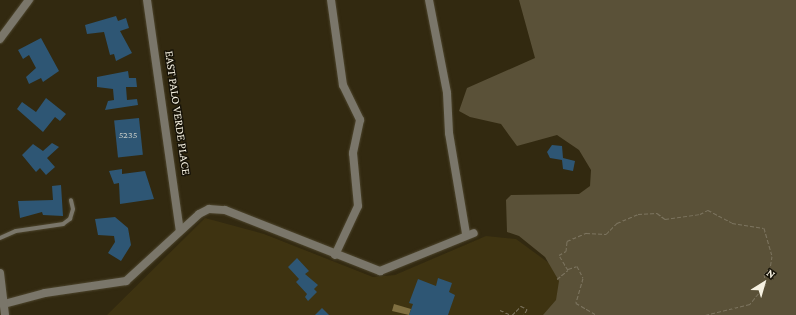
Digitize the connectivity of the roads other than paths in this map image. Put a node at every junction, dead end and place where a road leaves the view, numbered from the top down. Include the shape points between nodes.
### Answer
1 (30, 0) edge
2 (147, 0) edge
3 (331, 0) edge
4 (429, 0) edge
5 (0, 39) edge
6 (70, 200) dead end
7 (180, 231) junction
8 (0, 238) edge
9 (336, 255) junction
10 (0, 273) edge
11 (4, 304) junction
12 (6, 315) edge

1 - 5 street
2 - 7 street, EAST PALO VERDE PLACE
3 - 9 street via 343,85 360,120 353,153 358,206
4 - 9 street via 447,93 449,133 470,233 380,271
6 - 8 lane via 73,209 70,219 63,224
7 - 9 street via 203,211 220,208
7 - 11 street via 126,281 45,293
10 - 11 street
11 - 12 street

